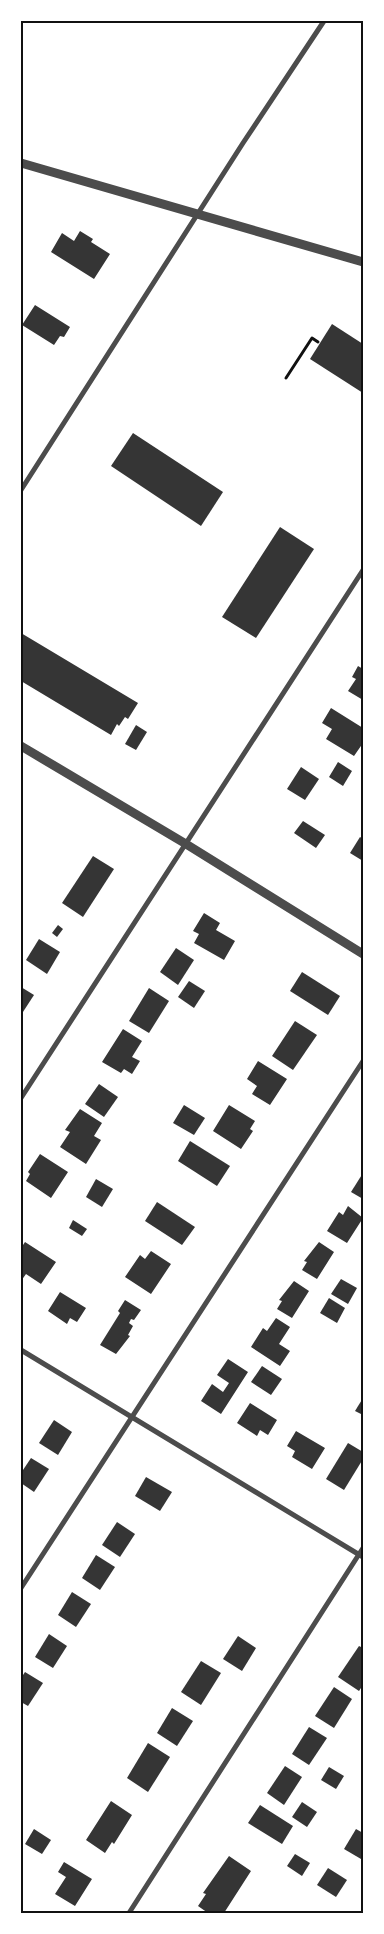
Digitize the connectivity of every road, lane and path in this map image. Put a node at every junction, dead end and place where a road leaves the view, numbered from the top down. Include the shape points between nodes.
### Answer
1 (324, 21) edge
2 (21, 163) edge
3 (198, 213) junction
4 (363, 262) edge
5 (318, 342) dead end
6 (286, 378) dead end
7 (21, 490) edge
8 (363, 570) edge
9 (21, 746) edge
10 (186, 844) junction
11 (363, 954) edge
12 (363, 1061) edge
13 (21, 1098) edge
14 (21, 1350) edge
15 (132, 1418) junction
16 (363, 1548) edge
17 (361, 1556) edge
18 (21, 1588) edge
19 (129, 1913) edge

1 - 3 street
2 - 3 street
3 - 4 street
3 - 7 street
5 - 6 path via 312,338
8 - 10 street
9 - 10 street
10 - 11 street
10 - 13 street
12 - 15 street
14 - 15 street
15 - 17 street
15 - 18 street
16 - 17 street
17 - 19 street

